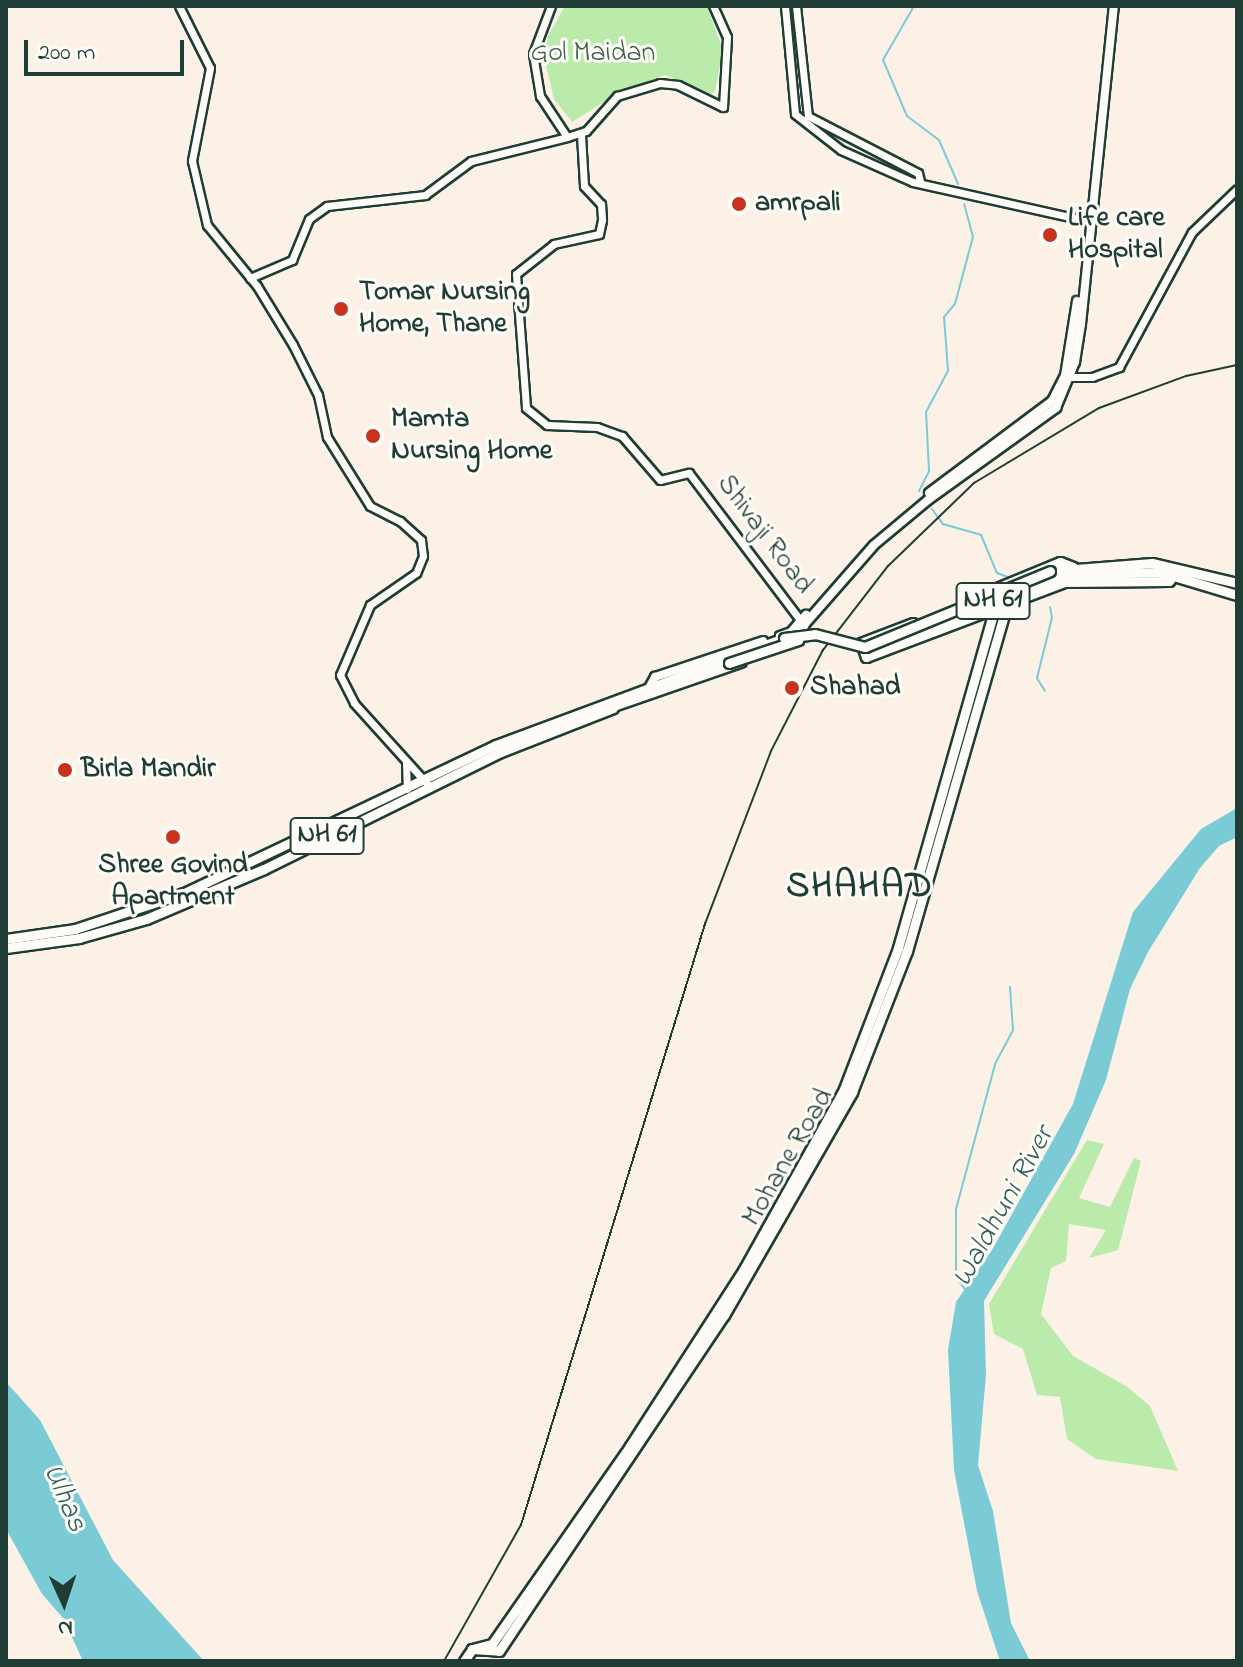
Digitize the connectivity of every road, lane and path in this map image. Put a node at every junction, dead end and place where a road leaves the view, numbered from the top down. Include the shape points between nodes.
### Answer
1 (179, 6) edge
2 (551, 6) edge
3 (713, 6) edge
4 (785, 6) edge
5 (796, 6) edge
6 (1112, 6) edge
7 (799, 32) junction
8 (788, 33) junction
9 (788, 45) junction
10 (799, 45) junction
11 (798, 105) junction
12 (811, 123) junction
13 (581, 135) junction
14 (567, 137) junction
15 (849, 140) junction
16 (843, 151) junction
17 (920, 181) junction
18 (1237, 189) edge
19 (1090, 222) junction
20 (250, 278) junction
21 (1067, 377) junction
22 (1073, 567) junction
23 (1059, 572) junction
24 (1175, 574) junction
25 (1237, 583) edge
26 (1237, 595) edge
27 (1007, 605) junction
28 (994, 610) junction
29 (803, 623) junction
30 (668, 683) junction
31 (649, 688) junction
32 (611, 708) junction
33 (554, 728) junction
34 (406, 763) junction
35 (428, 782) junction
36 (408, 792) junction
37 (244, 872) junction
38 (6, 939) edge
39 (6, 948) edge
40 (797, 1178) junction
41 (464, 1661) edge

1 - 20 street via 210,68 192,161 207,225
2 - 14 street via 533,54 540,96
3 - 13 street via 727,37 723,107 678,85 660,83 617,96
4 - 8 street
5 - 7 street
6 - 19 main road
7 - 8 street
7 - 10 street
8 - 9 street
9 - 10 street
9 - 11 street
10 - 11 street
11 - 12 street
12 - 15 street
12 - 16 street
13 - 14 street
13 - 29 street, Shivaji Road via 584,186 601,204 602,220 599,234 554,244 516,274 526,408 547,425 597,427 622,436 660,480 689,473
14 - 20 street via 471,161 425,195 327,206 309,219 292,260
15 - 16 street
15 - 17 street via 918,173
16 - 17 street
17 - 19 street
18 - 21 street via 1192,232 1119,367 1092,377
19 - 21 main road via 1081,324
20 - 34 street via 293,345 318,395 327,437 370,506 400,521 421,540 423,556 416,573 370,605 340,675 344,691
21 - 29 main road via 1056,408 919,504
22 - 23 main road, NH 61
22 - 24 main road, NH 61 via 1152,563
22 - 28 main road via 1060,562 860,645 866,657
23 - 24 main road, NH 61
23 - 30 main road, NH 61, bridge via 860,653 801,639
24 - 25 main road, NH 61
24 - 26 main road, NH 61
24 - 27 main road via 1064,582
27 - 28 main road
27 - 40 main road, Mohane Road via 887,1011 852,1092
28 - 40 main road, Mohane Road via 898,948 844,1089
29 - 31 main road via 791,632 655,677
29 - 32 main road via 794,645
30 - 31 main road, NH 61
30 - 32 main road, NH 61
31 - 33 main road, NH 61
32 - 33 main road, NH 61
33 - 35 main road, NH 61
34 - 35 street
34 - 36 street
35 - 36 main road, NH 61
36 - 37 main road, NH 61
37 - 38 main road, NH 61 via 75,929
37 - 39 main road, NH 61 via 132,923 67,941
40 - 41 main road, Mohane Road via 724,1315 496,1647 472,1649

